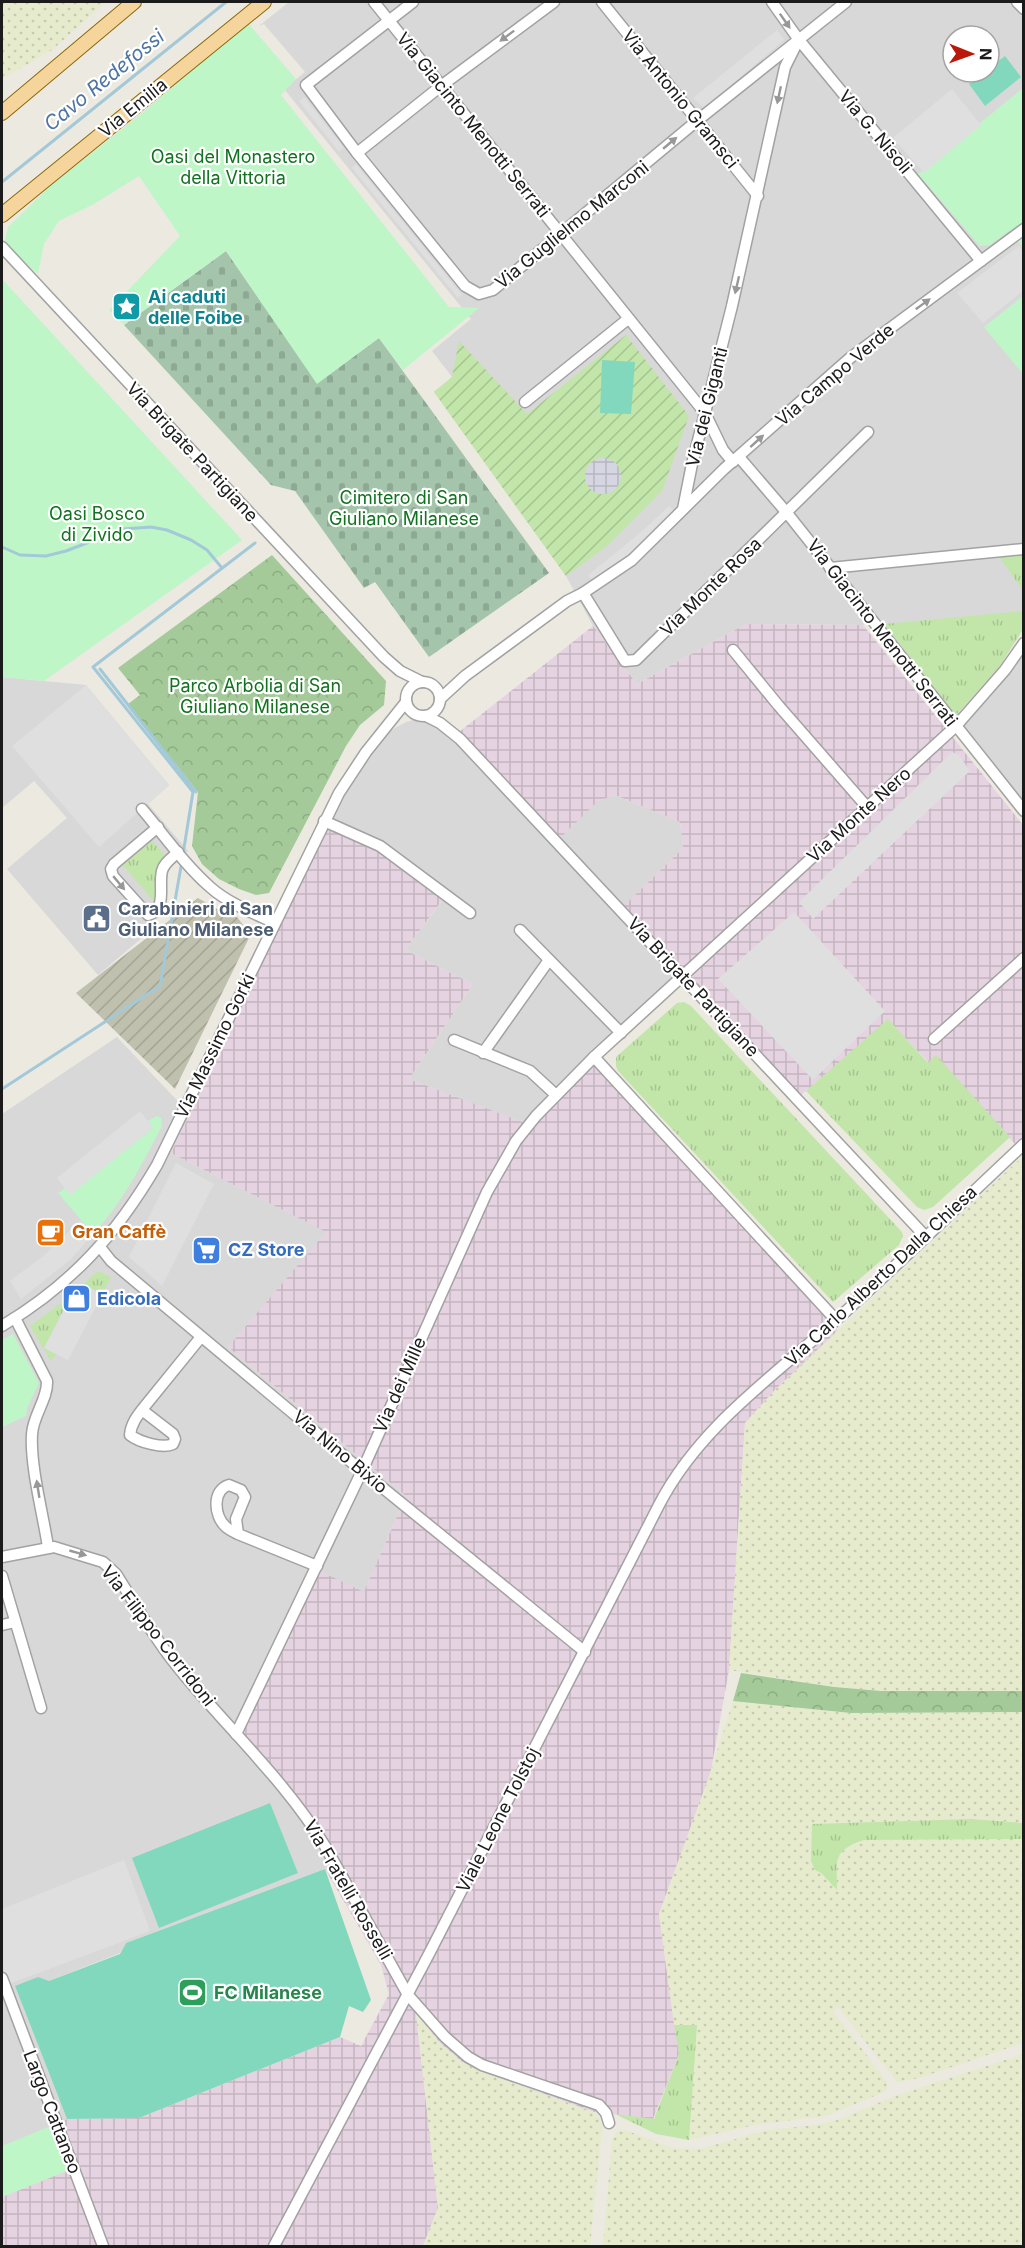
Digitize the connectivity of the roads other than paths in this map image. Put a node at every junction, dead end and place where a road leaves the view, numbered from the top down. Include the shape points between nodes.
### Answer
1 (134, 2) edge
2 (264, 2) edge
3 (374, 2) edge
4 (413, 2) edge
5 (554, 2) edge
6 (602, 2) edge
7 (772, 2) edge
8 (846, 2) edge
9 (1017, 2) edge
10 (1023, 9) edge
11 (389, 20) junction
12 (799, 40) junction
13 (441, 86) junction
14 (2, 113) edge
15 (698, 120) junction
16 (357, 153) junction
17 (758, 196) junction
18 (2, 215) edge
19 (1023, 229) edge
20 (561, 235) junction
21 (2, 247) edge
22 (981, 261) junction
23 (628, 319) junction
24 (525, 402) dead end
25 (705, 413) junction
26 (868, 432) dead end
27 (700, 433) junction
28 (723, 450) junction
29 (736, 459) junction
30 (683, 509) junction
31 (787, 513) junction
32 (1023, 549) edge
33 (830, 568) junction
34 (583, 593) junction
35 (1023, 643) edge
36 (733, 650) dead end
37 (384, 657) junction
38 (465, 676) junction
39 (422, 681) junction
40 (435, 686) junction
41 (407, 697) junction
42 (440, 702) junction
43 (422, 715) junction
44 (956, 726) junction
45 (383, 730) junction
46 (460, 739) junction
47 (867, 807) junction
48 (142, 809) dead end
49 (1023, 812) edge
50 (324, 821) junction
51 (158, 827) junction
52 (178, 852) junction
53 (470, 913) dead end
54 (275, 923) junction
55 (520, 930) dead end
56 (1023, 958) edge
57 (549, 960) junction
58 (682, 976) junction
59 (621, 1033) junction
60 (934, 1039) dead end
61 (454, 1040) dead end
62 (483, 1053) junction
63 (594, 1057) junction
64 (556, 1095) junction
65 (1023, 1144) edge
66 (925, 1236) junction
67 (100, 1247) junction
68 (15, 1318) junction
69 (836, 1320) junction
70 (2, 1326) edge
71 (201, 1336) junction
72 (738, 1406) joint
73 (142, 1410) dead end
74 (362, 1471) junction
75 (238, 1534) dead end
76 (48, 1547) junction
77 (2, 1557) edge
78 (317, 1566) junction
79 (2, 1576) edge
80 (15, 1622) junction
81 (2, 1625) edge
82 (585, 1652) junction
83 (41, 1708) dead end
84 (236, 1734) junction
85 (2, 1978) edge
86 (408, 1995) junction
87 (609, 2123) dead end
88 (103, 2247) edge
89 (274, 2247) edge

1 - 14 main road
2 - 18 main road, Via Emilia
3 - 11 street, Via Giacinto Menotti Serrati
4 - 11 street
5 -> 13 street
6 - 15 street, Via Antonio Gramsci
7 -> 12 street, Via G. Nisoli
8 - 12 street, Via Guglielmo Marconi
9 - 10 street
11 - 13 street, Via Giacinto Menotti Serrati
11 - 16 street, Via Guglielmo Marconi via 306,86
12 - 15 street, Via Guglielmo Marconi
12 -> 17 street, Via dei Giganti via 785,67
12 - 22 street, Via G. Nisoli
13 - 16 street
13 - 20 street, Via Giacinto Menotti Serrati
15 - 17 street, Via Antonio Gramsci
20 -> 15 street, Via Guglielmo Marconi
16 - 20 street, Via Guglielmo Marconi via 465,286 476,293 493,290
17 -> 25 street, Via dei Giganti
19 - 22 street, Via Campo Verde
20 - 23 street, Via Giacinto Menotti Serrati
21 - 37 street, Via Brigate Partigiane
29 -> 22 street, Via Campo Verde via 850,358
23 - 24 street
23 - 25 street, Via Giacinto Menotti Serrati
25 - 27 street, Via dei Giganti
25 - 28 street, Via Giacinto Menotti Serrati
26 - 31 street, Via Monte Rosa
27 - 28 street, Via Giacinto Menotti Serrati
27 - 30 street, Via dei Giganti
28 - 29 street, Via Giacinto Menotti Serrati
29 - 30 street, Via Campo Verde
29 - 31 street, Via Giacinto Menotti Serrati
30 - 34 street via 632,560
31 - 33 street, Via Giacinto Menotti Serrati
31 - 34 street, Via Monte Rosa via 636,660 625,661
32 - 33 street
33 - 44 street, Via Giacinto Menotti Serrati
34 - 38 street
35 - 44 street, Via Monte Nero
36 - 47 street
37 - 39 street, Via Brigate Partigiane via 399,671
37 - 41 street, Via Brigate Partigiane
38 - 40 street
38 - 42 street
39 - 40 street
39 - 41 street via 412,685
40 - 42 street
41 - 43 street via 411,712
41 - 45 street, Via Massimo Gorki
42 - 43 street via 437,710
42 - 46 street, Via Brigate Partigiane
43 - 45 street, Via Massimo Gorki via 402,719
43 - 46 street, Via Brigate Partigiane
44 - 47 street, Via Monte Nero
44 - 49 street, Via Giacinto Menotti Serrati
45 - 50 street, Via Massimo Gorki via 350,774
46 - 58 street, Via Brigate Partigiane
47 - 58 street, Via Monte Nero
48 - 51 street
50 - 53 street via 380,846
50 - 54 street, Via Massimo Gorki
51 - 52 street
51 -> 52 street via 111,869 148,915 159,906 164,867
52 - 54 street via 221,895
54 - 67 street, Via Massimo Gorki via 157,1165
55 - 57 street
56 - 60 street
57 - 59 street
57 - 62 street
58 - 59 street, Via dei Mille
58 - 66 street, Via Brigate Partigiane
59 - 63 street, Via dei Mille
61 - 62 street
62 - 64 street via 530,1071
63 - 64 street, Via dei Mille
63 - 69 street
64 - 74 street, Via dei Mille via 524,1130 497,1172
65 - 66 street, Via Carlo Alberto Dalla Chiesa
66 - 69 street, Via Carlo Alberto Dalla Chiesa
67 - 68 street, Via Massimo Gorki via 60,1285
67 - 71 street, Via Nino Bixio via 111,1262
68 - 70 street, Via Massimo Gorki
76 -> 68 street via 32,1441 33,1422 47,1381
69 - 72 street, Via Carlo Alberto Dalla Chiesa
71 - 73 street
71 - 74 street, Via Nino Bixio
72 - 82 street, Viale Leone Tolstoj via 705,1437 668,1488
74 - 78 street, Via dei Mille
74 - 82 street, Via Nino Bixio
75 - 78 street
76 - 77 street, Via Filippo Corridoni
76 -> 84 street, Via Filippo Corridoni via 106,1564 170,1657
78 - 84 street, Via dei Mille
79 - 80 street
80 - 81 street
80 - 83 street
82 - 86 street, Viale Leone Tolstoj
84 - 86 street, Via Fratelli Rosselli via 321,1839
85 - 88 street, Largo Cattaneo
86 - 87 street, Via Fratelli Rosselli via 468,2057 599,2105
86 - 89 street, Viale Leone Tolstoj

